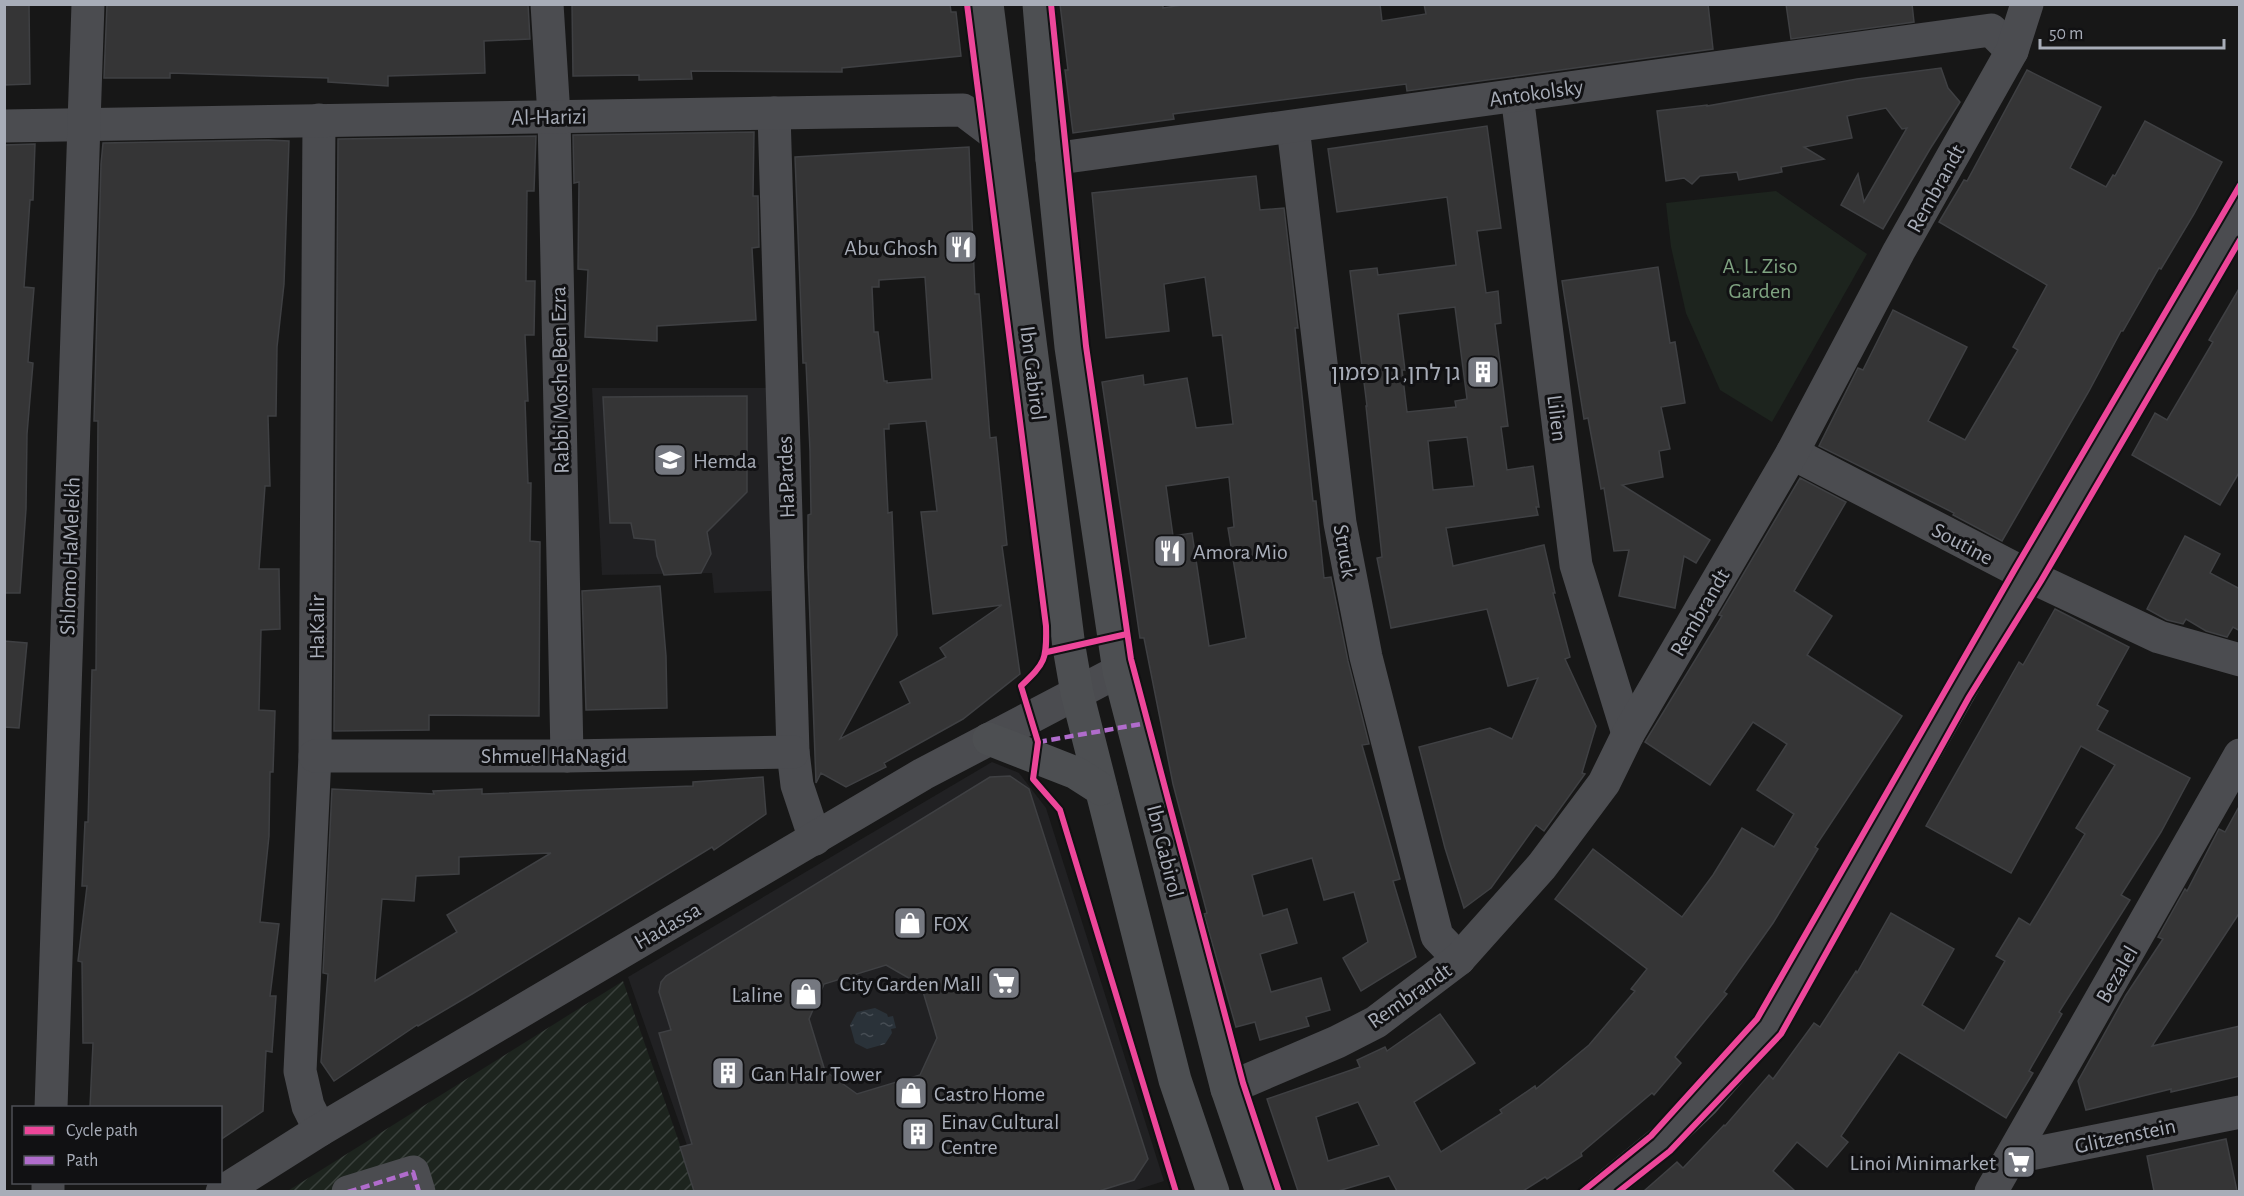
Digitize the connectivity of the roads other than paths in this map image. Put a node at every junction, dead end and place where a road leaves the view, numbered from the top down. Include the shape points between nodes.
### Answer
1 (88, 4) edge
2 (547, 4) edge
3 (987, 4) edge
4 (1039, 4) edge
5 (2027, 4) edge
6 (2012, 51) junction
7 (1517, 95) junction
8 (774, 113) junction
9 (554, 116) junction
10 (319, 120) junction
11 (84, 124) junction
12 (4, 126) edge
13 (1293, 127) junction
14 (1004, 141) junction
15 (1052, 159) junction
16 (2240, 209) edge
17 (1792, 453) junction
18 (2027, 576) junction
19 (2240, 660) edge
20 (1119, 671) junction
21 (1077, 693) junction
22 (1628, 734) junction
23 (989, 739) junction
24 (793, 752) junction
25 (2240, 755) edge
26 (315, 756) junction
27 (567, 756) junction
28 (1101, 789) junction
29 (815, 839) junction
30 (1459, 960) junction
31 (1227, 1089) junction
32 (51, 1106) edge
33 (2240, 1112) edge
34 (320, 1130) junction
35 (2011, 1158) junction
36 (222, 1191) edge
37 (348, 1191) edge
38 (419, 1191) edge
39 (1213, 1191) edge
40 (1262, 1191) edge
41 (1600, 1191) edge
42 (1991, 1191) edge

1 - 11 street, Shlomo HaMelekh
2 - 9 street, Rabbi Moshe Ben Ezra
3 - 14 main road, Ibn Gabirol
4 - 15 main road, Ibn Gabirol
5 - 6 street, Rembrandt
6 - 7 street, Antokolsky via 1991,30
6 - 17 street, Rembrandt via 1899,251
7 - 13 street, Antokolsky
7 - 22 street, Lilien via 1576,566
8 - 9 street, Al-Harizi
8 - 14 street, Al-Harizi via 963,110
8 - 24 street, HaPardes
9 - 10 street, Al-Harizi
9 - 27 street, Rabbi Moshe Ben Ezra
10 - 11 street, Al-Harizi
10 - 26 street, HaKalir
11 - 12 street, Al-Harizi
11 - 32 street, Shlomo HaMelekh
13 - 15 street, Antokolsky
13 - 30 street, Struck via 1340,523 1366,657 1437,936
14 - 21 main road, Ibn Gabirol
15 - 20 main road, Ibn Gabirol via 1071,347
16 - 18 street
17 - 18 street, Soutine
17 - 22 street, Rembrandt
18 - 19 street, Soutine via 2159,637
18 - 41 street via 1768,1028 1660,1143
20 - 21 street, Hadassa
20 - 31 main road, Ibn Gabirol
21 - 23 street, Hadassa
21 - 28 main road, Ibn Gabirol
22 - 30 street, Rembrandt via 1604,783 1549,857
23 - 28 main road via 1076,773
23 - 29 street, Hadassa
24 - 27 street, Shmuel HaNagid
24 - 29 street, HaPardes via 797,785
25 - 35 street, Bezalel
26 - 27 street, Shmuel HaNagid
26 - 34 street, HaKalir via 300,1071 308,1106
28 - 39 main road, Ibn Gabirol via 1175,1080
29 - 34 street, Hadassa
30 - 31 street, Rembrandt via 1376,1022
31 - 40 main road, Ibn Gabirol
33 - 35 street, Glitzenstein
34 - 36 street, Hadassa
35 - 42 street, Bezalel
37 - 38 street via 413,1172

